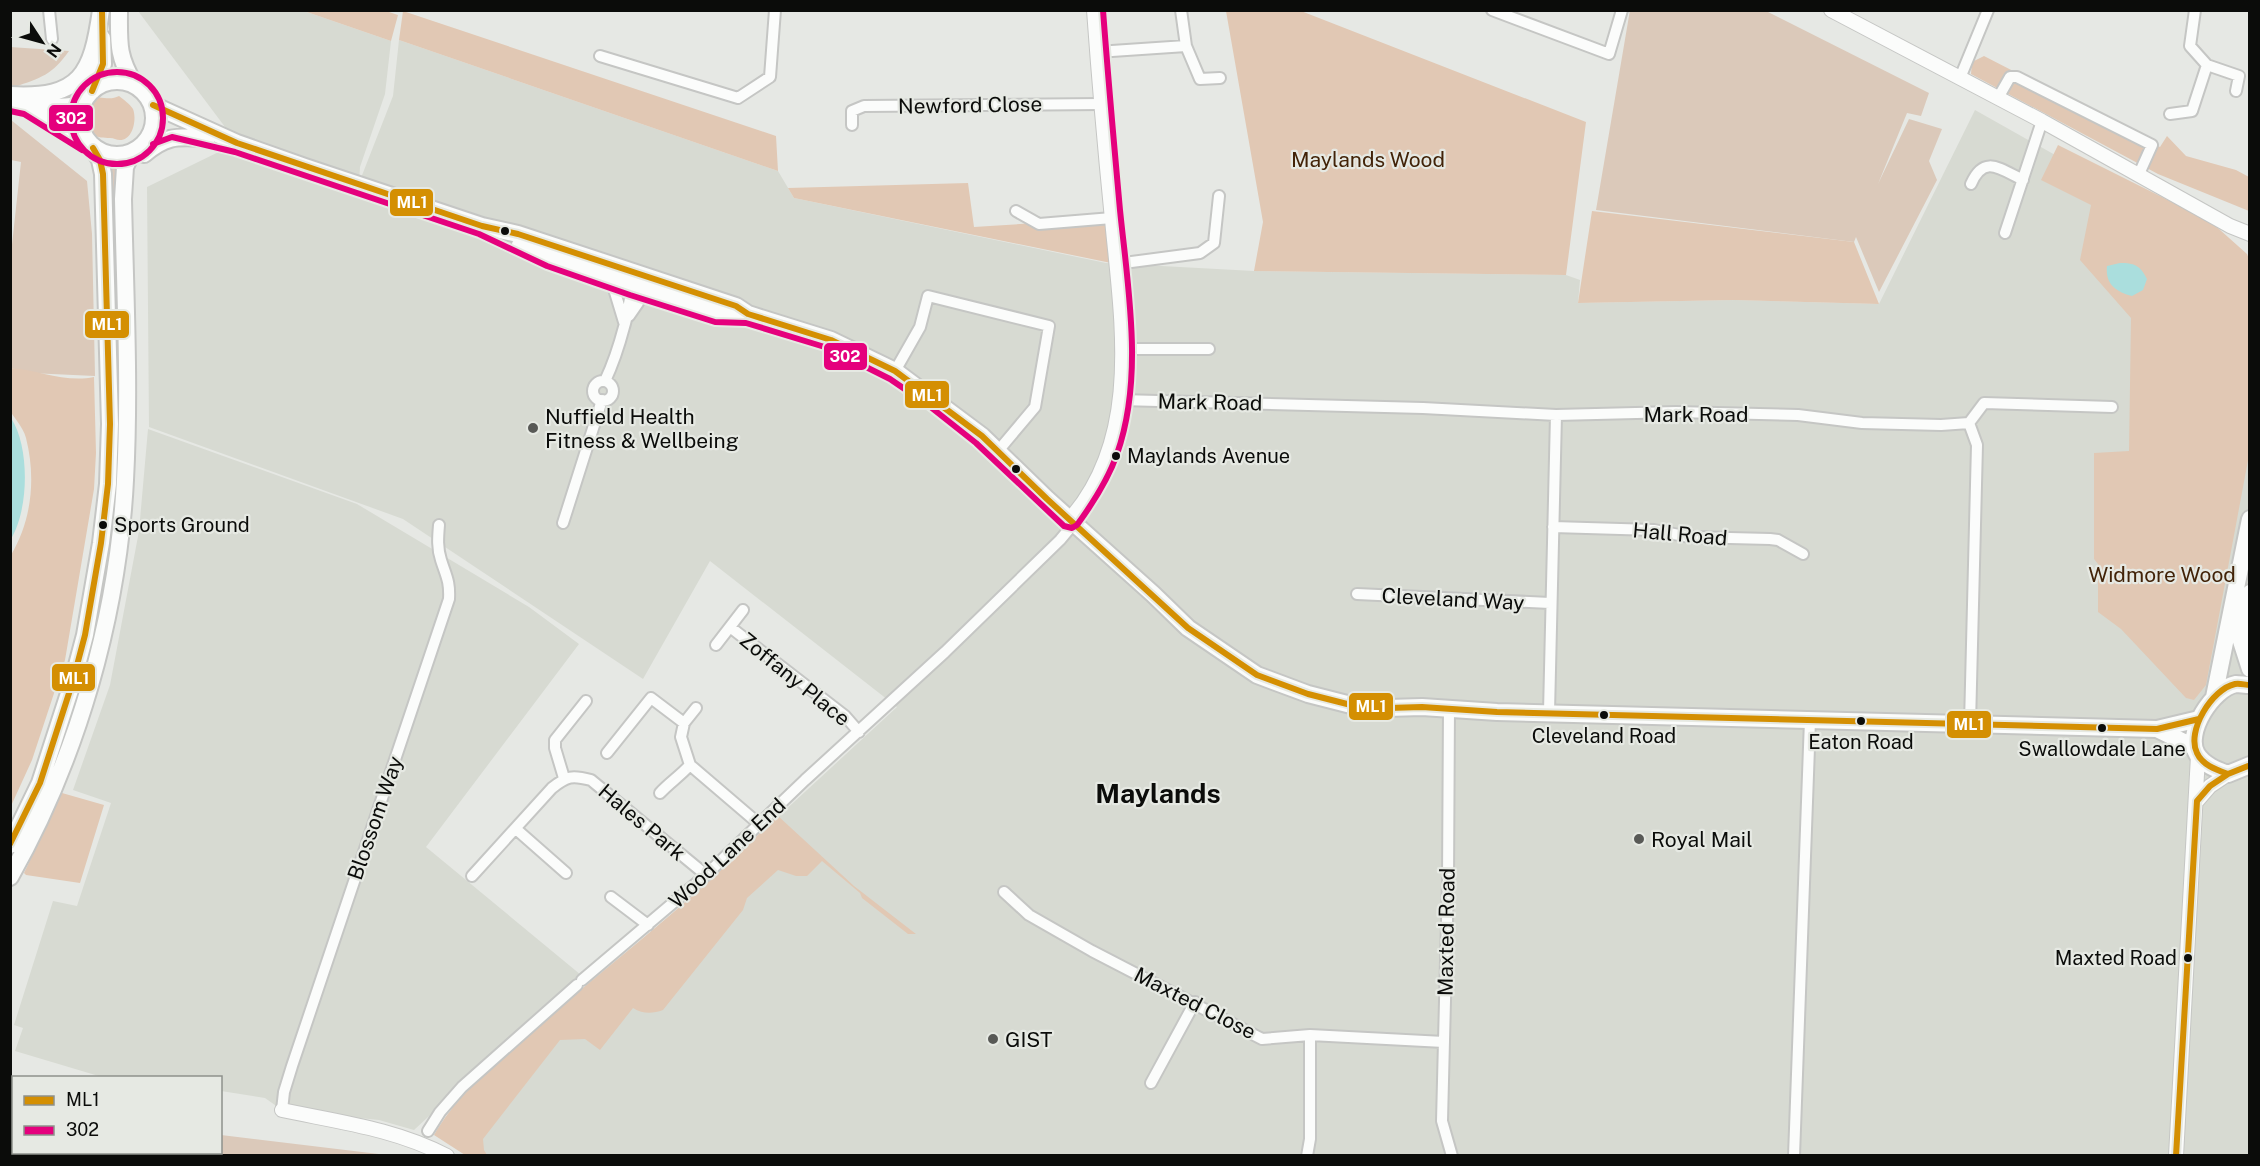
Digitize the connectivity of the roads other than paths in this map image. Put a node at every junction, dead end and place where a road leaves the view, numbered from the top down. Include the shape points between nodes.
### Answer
1 (49, 10) edge
2 (102, 10) edge
3 (119, 10) edge
4 (775, 10) edge
5 (1094, 10) edge
6 (1181, 10) edge
7 (1492, 10) edge
8 (1622, 10) edge
9 (1988, 10) edge
10 (2195, 10) edge
11 (1840, 12) edge
12 (52, 39) dead end
13 (1186, 46) junction
14 (1097, 52) junction
15 (600, 56) dead end
16 (2207, 65) junction
17 (1220, 78) dead end
18 (1960, 78) junction
19 (134, 84) junction
20 (92, 91) junction
21 (2236, 91) dead end
22 (10, 95) edge
23 (1998, 98) junction
24 (10, 102) edge
25 (1102, 104) junction
26 (82, 105) junction
27 (153, 105) junction
28 (27, 106) junction
29 (2170, 114) dead end
30 (2042, 121) junction
31 (852, 125) dead end
32 (150, 136) junction
33 (207, 138) junction
34 (237, 143) junction
35 (90, 145) junction
36 (132, 152) junction
37 (2139, 174) junction
38 (2023, 180) junction
39 (1971, 184) dead end
40 (1219, 196) dead end
41 (123, 200) junction
42 (2203, 210) junction
43 (1016, 211) dead end
44 (1112, 218) junction
45 (482, 226) junction
46 (2230, 226) junction
47 (2250, 226) edge
48 (2005, 232) dead end
49 (2250, 234) edge
50 (2250, 241) edge
51 (578, 255) junction
52 (1116, 264) junction
53 (599, 275) junction
54 (640, 283) junction
55 (692, 292) junction
56 (717, 313) junction
57 (748, 314) junction
58 (625, 325) junction
59 (1121, 349) junction
60 (1209, 349) dead end
61 (895, 371) junction
62 (1120, 400) junction
63 (2112, 407) dead end
64 (1556, 415) junction
65 (1968, 423) junction
66 (998, 451) junction
67 (2250, 519) edge
68 (1073, 521) junction
69 (563, 523) dead end
70 (439, 525) dead end
71 (1553, 527) junction
72 (1803, 554) dead end
73 (2250, 593) edge
74 (1357, 594) dead end
75 (1550, 603) junction
76 (743, 610) dead end
77 (730, 627) junction
78 (716, 645) dead end
79 (2250, 669) edge
80 (2250, 685) edge
81 (2214, 697) junction
82 (586, 701) dead end
83 (696, 708) dead end
84 (1449, 708) junction
85 (1549, 712) junction
86 (2199, 719) junction
87 (1810, 720) junction
88 (684, 723) junction
89 (1970, 724) junction
90 (2157, 729) junction
91 (859, 732) junction
92 (2196, 751) junction
93 (607, 753) dead end
94 (690, 765) junction
95 (2250, 765) edge
96 (2228, 774) junction
97 (564, 778) junction
98 (660, 793) dead end
99 (2197, 801) junction
100 (759, 824) junction
101 (516, 829) junction
102 (10, 845) edge
103 (566, 873) dead end
104 (706, 875) junction
105 (472, 876) dead end
106 (10, 878) edge
107 (1004, 892) dead end
108 (611, 897) dead end
109 (648, 925) junction
110 (1195, 1002) junction
111 (1310, 1035) junction
112 (1444, 1042) junction
113 (1151, 1083) dead end
114 (282, 1110) joint
115 (428, 1131) dead end
116 (447, 1155) edge
117 (1307, 1155) edge
118 (1452, 1155) edge
119 (1794, 1155) edge
120 (2176, 1155) edge

1 - 12 street
2 - 20 main road via 103,64
2 - 22 main road via 90,63 77,81 51,93
3 - 19 main road via 119,53
4 - 15 street via 770,77 738,98
5 - 14 street, Wood Lane End
6 - 13 street
7 - 8 street via 1609,54
9 - 18 street
10 - 16 street via 2190,46
11 - 18 street
13 - 14 street
13 - 17 street via 1200,79
14 - 25 street, Wood Lane End
16 - 21 street via 2240,76
16 - 29 street via 2192,111
18 - 23 street
19 - 20 main road via 105,82
19 - 27 main road
20 - 26 main road
23 - 30 street
23 - 37 street via 2010,77 2017,77 2152,145
24 - 28 main road
25 - 31 street, Newford Close via 864,106 852,111
25 - 44 street, Wood Lane End
26 - 28 main road
26 - 35 main road via 81,129
27 - 32 main road via 155,118
27 - 34 main road
28 - 35 main road
30 - 37 street
30 - 38 street
32 - 33 main road via 171,128
32 - 36 main road
33 - 34 main road
33 - 41 main road via 176,137 159,142 133,169
34 - 45 main road
35 - 36 main road via 106,153
35 - 102 main road via 103,174 110,414 102,543 85,635 63,714 40,783
36 - 41 main road via 125,167
37 - 42 street
38 - 39 street via 1987,165 1978,170
38 - 48 street
40 - 52 street via 1214,243 1200,253
41 - 106 main road via 127,424 114,575 74,736 55,788
42 - 46 street
42 - 47 street
43 - 44 street via 1039,224
44 - 52 street, Wood Lane End
45 - 51 main road
45 - 53 main road via 550,258
46 - 49 street
46 - 50 street
51 - 53 main road via 579,261
51 - 54 main road
52 - 59 street, Wood Lane End
53 - 54 main road
53 - 58 street via 614,289
54 - 55 main road
54 - 56 main road
54 - 58 street
55 - 56 main road
55 - 57 main road via 736,306
56 - 57 main road
57 - 61 main road via 831,340
58 - 69 street via 605,381 613,392 610,398 602,400
59 - 60 street
59 - 62 street, Wood Lane End
61 - 66 main road
61 - 66 street via 920,327 928,296 1049,326 1035,406
62 - 64 street, Mark Road
62 - 68 street, Wood Lane End via 1108,456
63 - 65 street via 1984,403
64 - 65 street, Mark Road via 1724,413 1798,415 1862,423
64 - 71 street
65 - 89 street via 1977,445
66 - 68 main road
67 - 81 main road
68 - 84 main road via 1188,628 1257,675 1351,705
68 - 91 street, Wood Lane End via 1060,540
70 - 114 street, Blossom Way via 440,558 450,584 449,599 292,1066
71 - 72 street, Hall Road via 1770,539
71 - 75 street
73 - 79 main road via 2241,641
74 - 75 street, Cleveland Way
75 - 85 street
76 - 77 street, Zoffany Place
77 - 78 street, Zoffany Place
77 - 91 street, Zoffany Place
80 - 81 main road via 2234,684
81 - 86 main road
82 - 97 street via 555,740
83 - 88 street
84 - 85 main road
84 - 112 street, Maxted Road
85 - 87 main road
86 - 90 main road
86 - 92 main road via 2194,733
87 - 89 main road
87 - 119 street
88 - 93 street via 651,698
88 - 94 street via 681,737
89 - 90 main road
90 - 92 main road
91 - 100 street, Wood Lane End
92 - 96 main road via 2211,768
92 - 99 street
94 - 98 street
94 - 100 street
95 - 96 main road
96 - 99 street
97 - 101 street
97 - 104 street, Hales Park via 591,780
99 - 120 street
100 - 104 street, Wood Lane End
101 - 103 street
101 - 105 street
104 - 109 street, Wood Lane End
107 - 110 street, Maxted Close via 1029,915
108 - 109 street
109 - 115 street, Wood Lane End via 462,1087
110 - 111 street, Maxted Close via 1262,1039
110 - 113 street
111 - 112 street, Maxted Close
111 - 117 street
112 - 118 street, Maxted Road via 1442,1121
114 - 116 street via 384,1131

